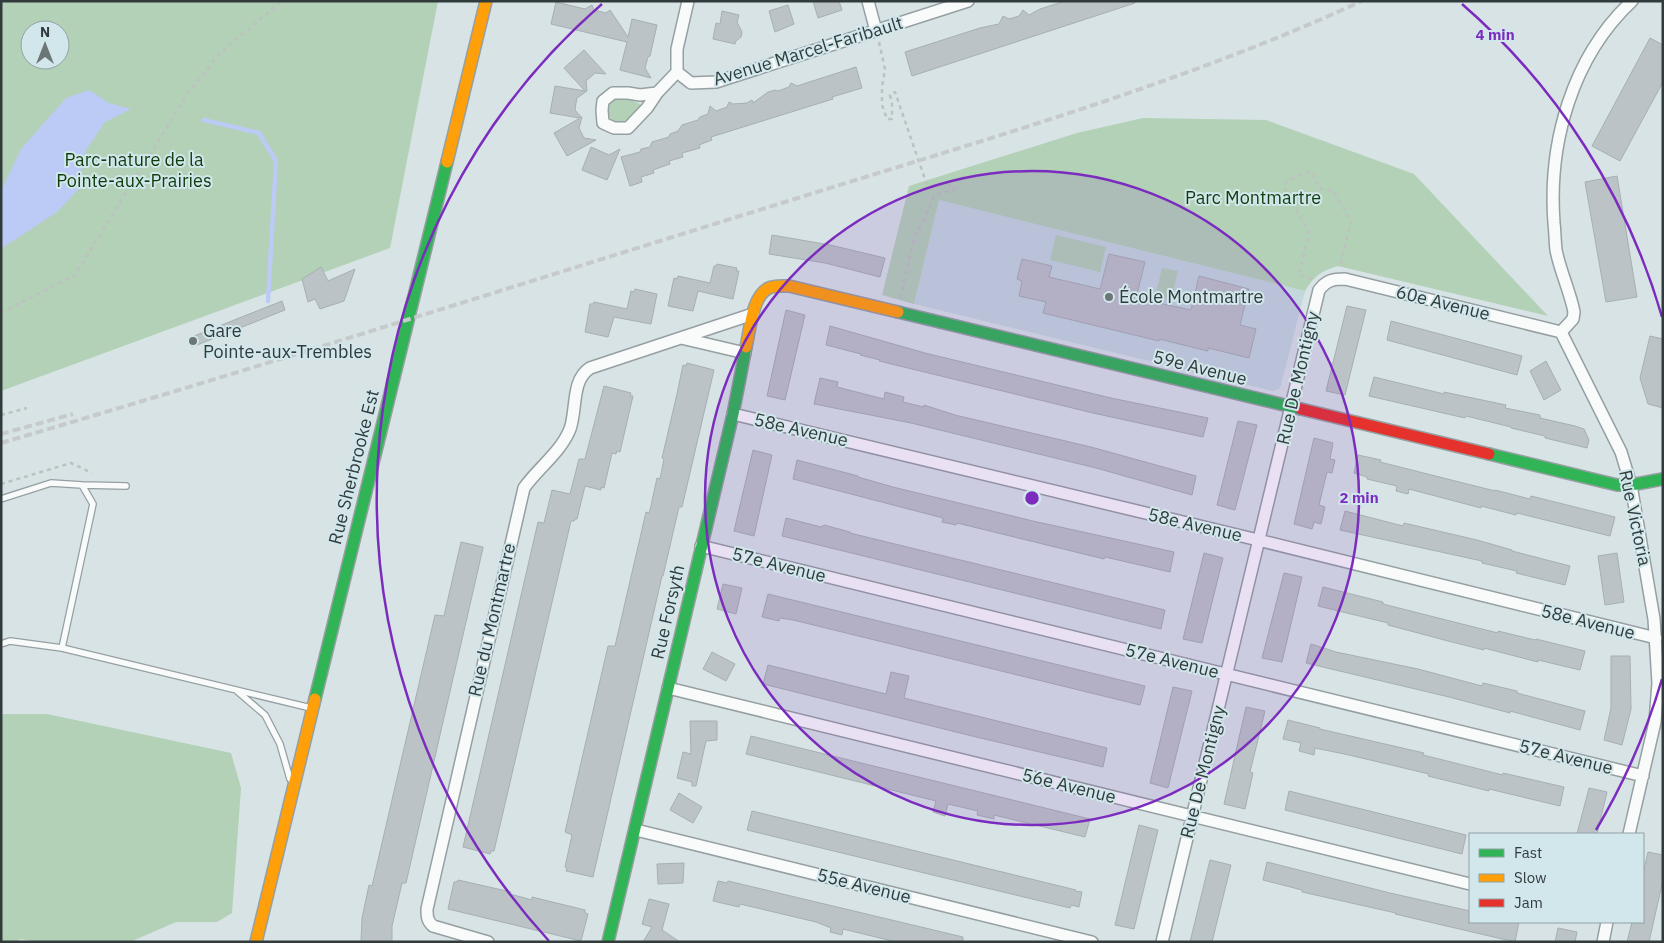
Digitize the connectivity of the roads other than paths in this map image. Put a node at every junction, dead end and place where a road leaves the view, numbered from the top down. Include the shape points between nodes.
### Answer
1 (486, 1) edge
2 (868, 1) edge
3 (968, 1) edge
4 (1632, 1) edge
5 (684, 2) edge
6 (876, 31) junction
7 (677, 72) junction
8 (657, 93) junction
9 (1319, 281) joint
10 (763, 291) joint
11 (754, 314) junction
12 (1561, 332) junction
13 (680, 338) junction
14 (745, 353) junction
15 (1291, 408) junction
16 (733, 414) junction
17 (1663, 479) edge
18 (82, 485) junction
19 (1631, 485) junction
20 (126, 486) dead end
21 (1, 499) edge
22 (1258, 540) junction
23 (701, 546) junction
24 (1656, 638) junction
25 (1, 644) edge
26 (62, 648) junction
27 (1227, 674) junction
28 (668, 688) junction
29 (235, 689) junction
30 (313, 708) junction
31 (1643, 776) junction
32 (293, 790) junction
33 (1191, 815) junction
34 (636, 830) junction
35 (1629, 833) edge
36 (1469, 884) edge
37 (1608, 923) edge
38 (256, 942) edge
39 (488, 942) edge
40 (608, 942) edge
41 (1092, 942) edge
42 (1162, 942) edge
43 (1603, 942) edge

1 - 30 street, Rue Sherbrooke Est
2 - 6 street
3 - 6 street, Avenue Marcel-Faribault
4 - 12 street via 1606,29 1582,70 1558,139 1552,183 1556,248 1574,312
5 - 7 street
6 - 7 street, Avenue Marcel-Faribault via 716,82 691,83
7 - 8 street
8 - 8 street via 613,93 603,101 603,123 614,128 628,128
9 - 12 street, 60e Avenue via 1345,279
9 - 15 street, Rue De Montigny
10 - 11 street, Rue Forsyth via 756,302
10 - 15 street, 59e Avenue via 770,286 789,286
11 - 13 street, Rue du Montmartre
11 - 14 street, Rue Forsyth
12 - 19 street, Rue Victoria via 1621,452
13 - 14 street
13 - 39 street, Rue du Montmartre via 582,373 567,436 529,480 520,497 427,909 433,926
14 - 16 street, Rue Forsyth
15 - 19 street, 59e Avenue via 1617,485
15 - 22 street, Rue De Montigny
16 - 22 street, 58e Avenue
16 - 23 street, Rue Forsyth
17 - 19 street, 59e Avenue
18 - 20 lane
18 - 21 lane via 51,483
18 - 26 lane via 94,504
19 - 24 street, Rue Victoria
22 - 24 street, 58e Avenue
22 - 27 street, Rue De Montigny
23 - 27 street, 57e Avenue
23 - 28 street, Rue Forsyth
24 - 31 street, Rue Victoria via 1658,683 1655,722
25 - 26 lane via 10,641
26 - 29 lane
27 - 31 street, 57e Avenue
27 - 33 street, Rue De Montigny
28 - 33 street, 56e Avenue
28 - 34 street, Rue Forsyth
29 - 30 lane
29 - 32 lane via 264,716 280,744
30 - 32 street, Rue Sherbrooke Est
31 - 35 street, Rue Victoria
32 - 38 street, Rue Sherbrooke Est
33 - 36 street, 56e Avenue
33 - 42 street, Rue De Montigny
34 - 40 street, Rue Forsyth
34 - 41 street, 55e Avenue
37 - 43 street

